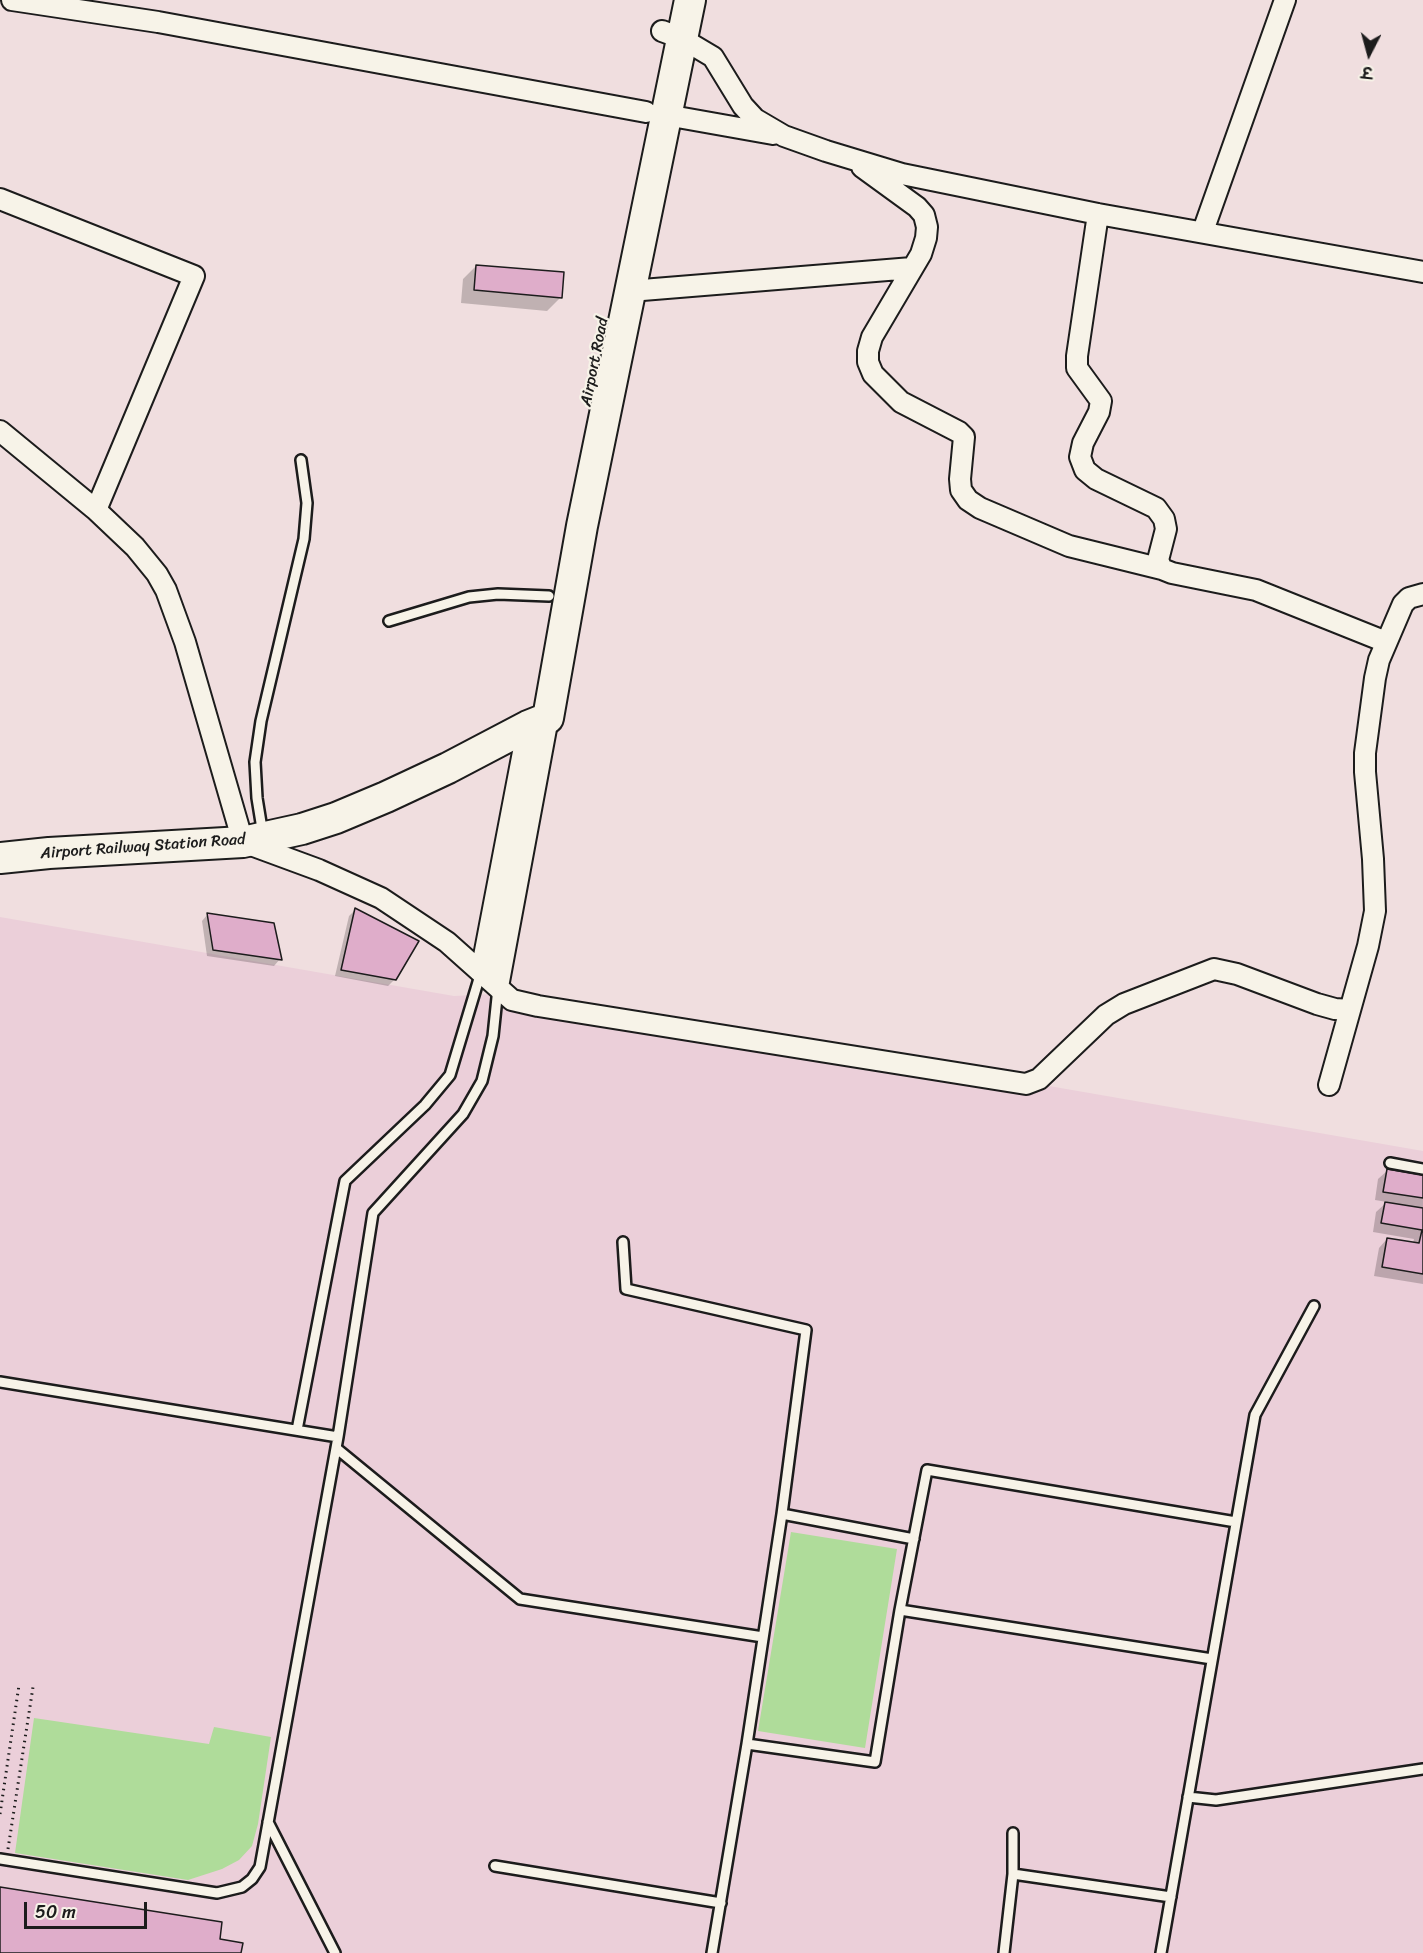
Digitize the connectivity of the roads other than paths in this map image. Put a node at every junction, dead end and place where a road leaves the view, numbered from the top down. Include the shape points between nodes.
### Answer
1 (12, 0) edge
2 (669, 0) edge
3 (690, 0) edge
4 (1285, 0) edge
5 (672, 35) junction
6 (656, 114) junction
7 (784, 136) junction
8 (850, 158) junction
9 (0, 199) edge
10 (1098, 213) junction
11 (1203, 231) junction
12 (912, 268) junction
13 (1423, 272) edge
14 (630, 291) junction
15 (0, 431) edge
16 (301, 460) dead end
17 (96, 510) junction
18 (1162, 569) junction
19 (1423, 594) edge
20 (549, 596) junction
21 (388, 621) dead end
22 (1386, 642) junction
23 (538, 722) junction
24 (253, 840) junction
25 (0, 858) edge
26 (481, 972) junction
27 (498, 987) junction
28 (1350, 1010) junction
29 (1329, 1084) dead end
30 (1390, 1163) dead end
31 (1423, 1169) edge
32 (622, 1242) dead end
33 (1314, 1306) dead end
34 (0, 1382) edge
35 (297, 1430) junction
36 (338, 1437) junction
37 (336, 1448) junction
38 (782, 1514) junction
39 (1236, 1522) junction
40 (914, 1539) junction
41 (900, 1610) junction
42 (764, 1637) junction
43 (1212, 1659) junction
44 (747, 1744) junction
45 (1423, 1768) edge
46 (1188, 1797) junction
47 (268, 1822) junction
48 (1013, 1833) dead end
49 (3, 1859) edge
50 (495, 1866) dead end
51 (1013, 1875) junction
52 (1171, 1897) junction
53 (721, 1903) junction
54 (335, 1953) edge
55 (712, 1953) edge
56 (1004, 1953) edge
57 (1161, 1953) edge

1 - 6 street via 158,22
2 - 5 main road, Airport Road
3 - 5 main road
4 - 11 street
5 - 6 main road, Airport Road
5 - 7 street via 713,57 754,119
6 - 7 street
6 - 14 main road
6 - 20 main road, Airport Road
7 - 8 street
8 - 10 street via 902,174
8 - 12 street via 924,215 926,238
9 - 17 street via 194,276
10 - 11 street
10 - 18 street via 1077,368 1101,401 1080,457 1085,470 1096,479 1156,508 1166,529 1158,560
11 - 13 street
12 - 14 street
12 - 18 street via 872,337 868,362 873,374 901,402 964,437 960,479 968,500 1069,546
14 - 23 main road
15 - 17 street
16 - 24 lane via 307,503 304,539 261,721 255,762
17 - 24 street via 135,547 166,590
18 - 22 street via 1256,590
19 - 22 street via 1402,604
20 - 21 lane via 477,596
20 - 23 main road, Airport Road
22 - 28 street via 1375,678 1365,753 1375,911
23 - 24 main road, Airport Railway Station Road via 448,768 346,813 302,829
23 - 26 street
23 - 27 street
24 - 25 main road, Airport Railway Station Road
24 - 26 street via 381,898 447,942
26 - 27 street
26 - 35 lane via 450,1075 425,1105 345,1181
27 - 28 street via 512,1000 523,1003 1026,1084 1039,1079 1106,1015 1133,1000 1214,969 1317,1004
27 - 36 lane via 493,1036 482,1081 463,1114 373,1213
28 - 29 street
30 - 31 lane
32 - 38 lane via 626,1289 807,1330
33 - 39 lane via 1255,1415
34 - 35 lane
35 - 36 lane
36 - 37 lane
37 - 42 lane via 520,1599
37 - 47 lane
38 - 40 lane
38 - 42 lane
39 - 40 lane via 927,1470
39 - 43 lane
40 - 41 lane
41 - 43 lane
41 - 44 lane via 874,1762
42 - 44 lane
43 - 46 lane
44 - 53 lane
45 - 46 lane via 1216,1800
46 - 52 lane
47 - 49 lane via 260,1867 252,1879 229,1892
47 - 54 lane
48 - 51 lane
50 - 53 lane
51 - 52 lane
51 - 56 lane
52 - 57 lane
53 - 55 lane

